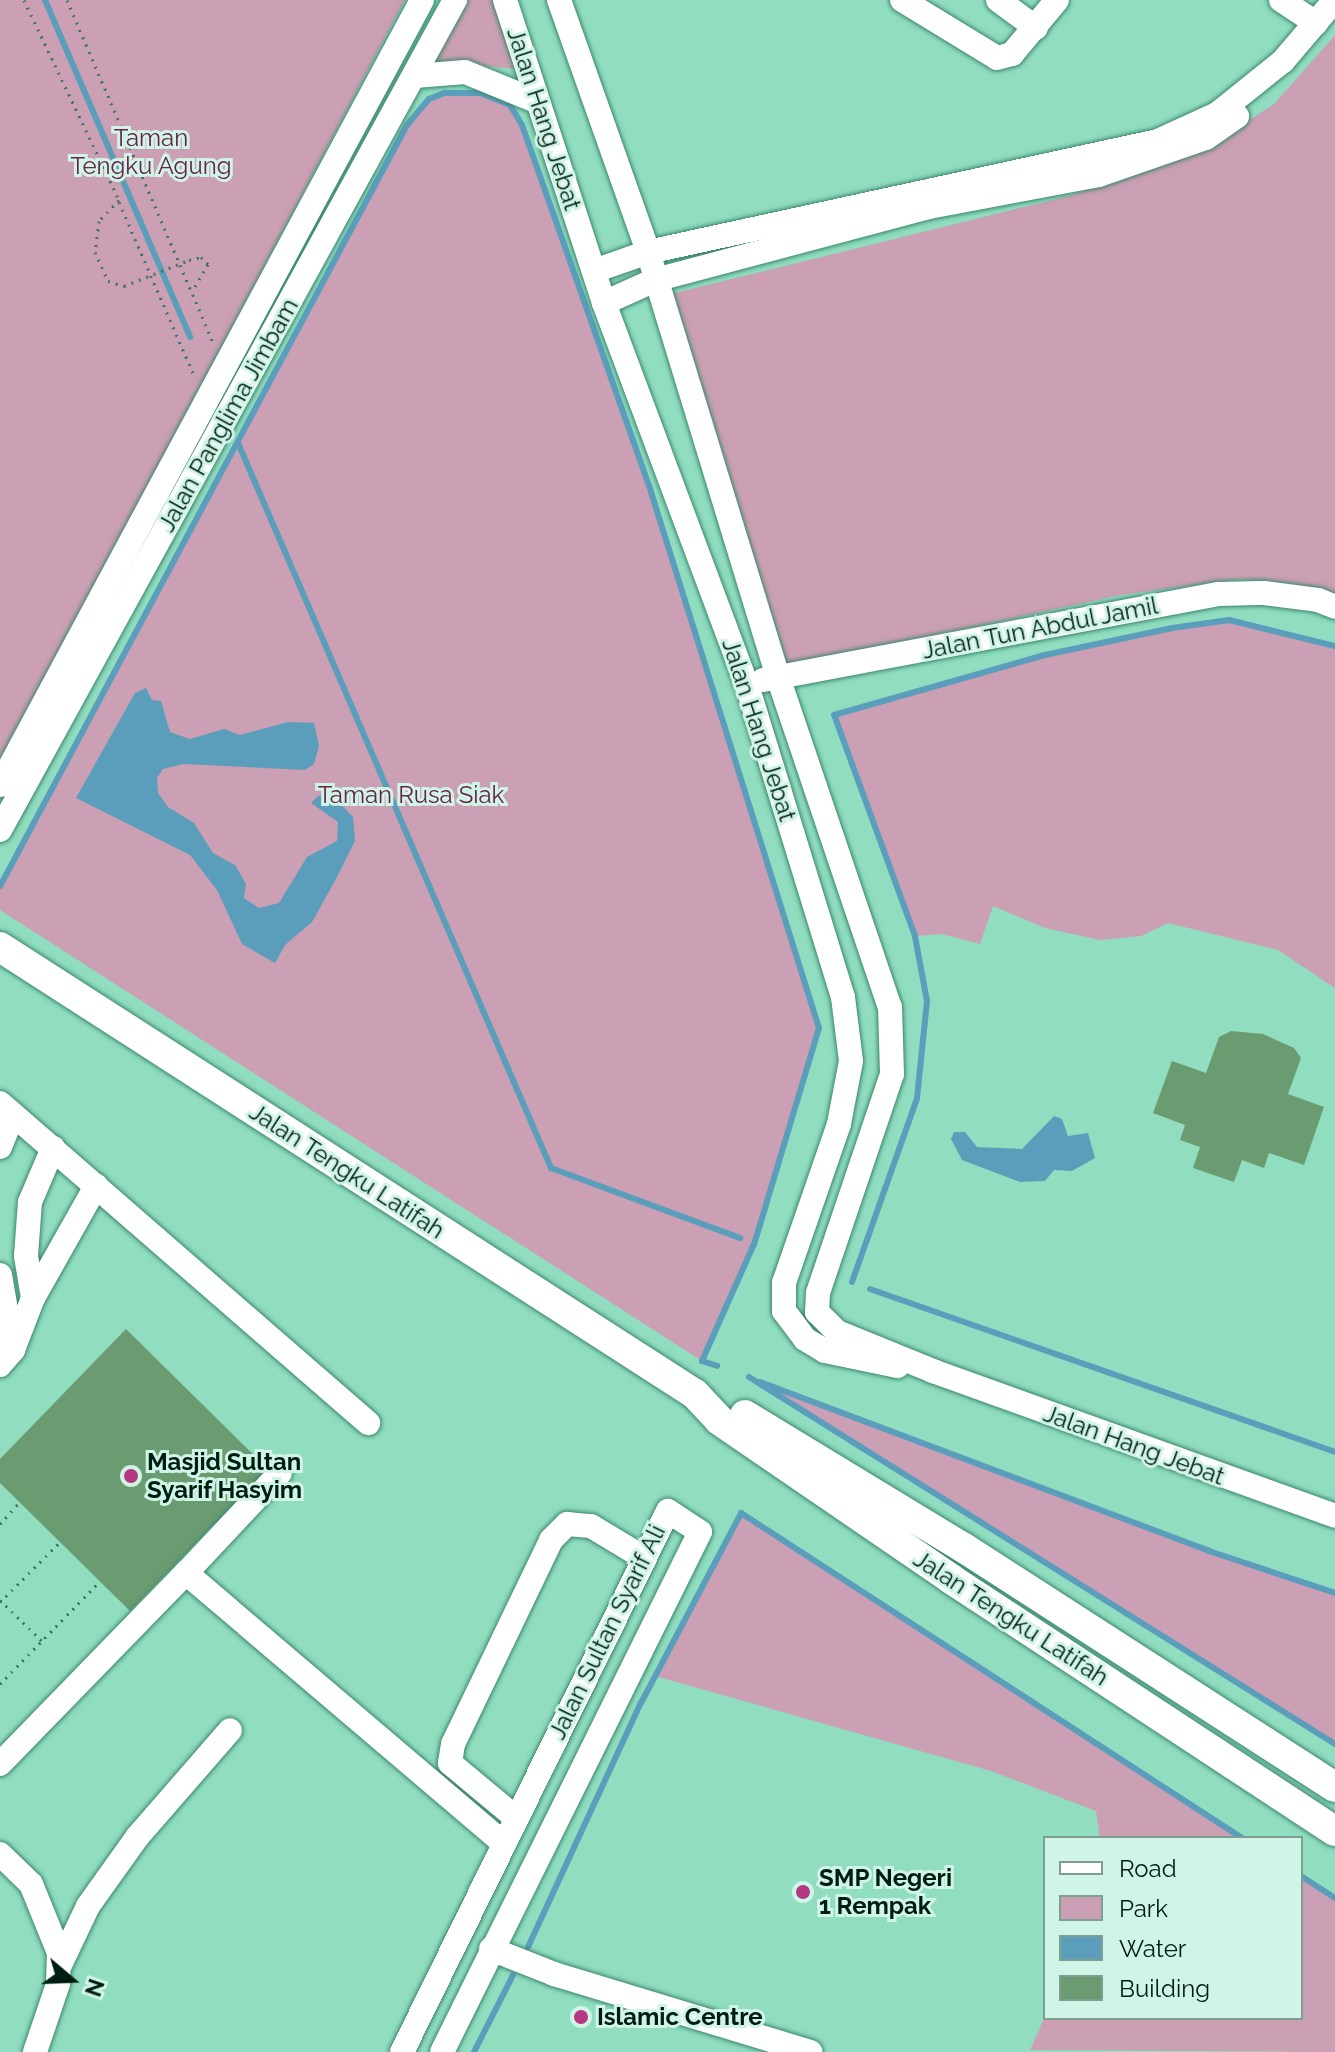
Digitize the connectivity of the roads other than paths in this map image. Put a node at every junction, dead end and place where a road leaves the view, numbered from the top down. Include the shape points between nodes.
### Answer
1 (422, 0) edge
2 (455, 0) edge
3 (505, 0) edge
4 (559, 0) edge
5 (998, 0) edge
6 (1057, 0) edge
7 (1281, 0) edge
8 (1335, 0) edge
9 (911, 3) edge
10 (1325, 21) edge
11 (1036, 28) junction
12 (415, 76) junction
13 (536, 101) junction
14 (648, 252) junction
15 (594, 271) junction
16 (655, 280) junction
17 (604, 303) junction
18 (1335, 607) edge
19 (778, 677) junction
20 (746, 682) junction
21 (0, 785) edge
22 (0, 830) edge
23 (0, 947) edge
24 (7, 1109) edge
25 (0, 1147) edge
26 (53, 1148) junction
27 (96, 1186) junction
28 (0, 1275) edge
29 (33, 1298) junction
30 (7, 1358) edge
31 (933, 1371) junction
32 (695, 1394) junction
33 (368, 1423) dead end
34 (280, 1473) dead end
35 (1335, 1516) edge
36 (644, 1558) junction
37 (186, 1573) junction
38 (230, 1730) dead end
39 (0, 1764) edge
40 (1335, 1787) edge
41 (516, 1818) junction
42 (1335, 1831) edge
43 (504, 1844) junction
44 (0, 1854) edge
45 (491, 1949) junction
46 (60, 1965) junction
47 (35, 2052) edge
48 (402, 2052) edge
49 (442, 2052) edge
50 (810, 2052) edge

1 - 21 street, Jalan Panglima Jimbam
2 - 12 street, Jalan Panglima Jimbam
3 - 13 street, Jalan Hang Jebat
4 - 14 street, Jalan Hang Jebat
5 - 11 street
6 - 11 street
7 - 10 street
8 - 10 street
9 - 11 street via 989,57 1012,54
10 - 14 street via 1217,114 1158,141
10 - 16 street via 1266,96 1206,138 1099,175 929,207
12 - 13 street via 465,72
12 - 22 street, Jalan Panglima Jimbam
13 - 15 street, Jalan Hang Jebat
14 - 15 street
14 - 16 street, Jalan Hang Jebat
15 - 17 street, Jalan Hang Jebat
16 - 17 street
16 - 19 street, Jalan Hang Jebat
17 - 20 street, Jalan Hang Jebat
18 - 19 street, Jalan Tun Abdul Jamil via 1264,593 1219,594
19 - 20 street, Jalan Tun Abdul Jamil
19 - 31 street, Jalan Hang Jebat via 890,1007 893,1041 892,1074 818,1293 817,1312 837,1332
20 - 31 street, Jalan Hang Jebat via 849,1028 851,1061 839,1124 784,1283 784,1311 805,1339 843,1358
23 - 32 main road, Jalan Tengku Latifah
24 - 25 street
24 - 26 street
26 - 27 street
26 - 29 street via 30,1202 26,1256
27 - 29 street
27 - 33 street
28 - 30 street
29 - 30 street
31 - 35 street, Jalan Hang Jebat
32 - 40 main road, Jalan Tengku Latifah via 728,1405 951,1540
32 - 42 main road, Jalan Tengku Latifah via 719,1420 951,1579
34 - 37 street
36 - 41 street, Jalan Sultan Syarif Ali
36 - 41 street via 591,1526 567,1524 551,1540 453,1744 450,1763
36 - 45 street, Jalan Sultan Syarif Ali via 667,1511 700,1532
37 - 39 street
37 - 43 street
38 - 46 street via 138,1836 88,1906
41 - 43 street, Jalan Sultan Syarif Ali
43 - 48 street, Jalan Sultan Syarif Ali
44 - 46 street via 31,1884 53,1933
45 - 49 street, Jalan Sultan Syarif Ali
45 - 50 street via 554,1974
46 - 47 street

